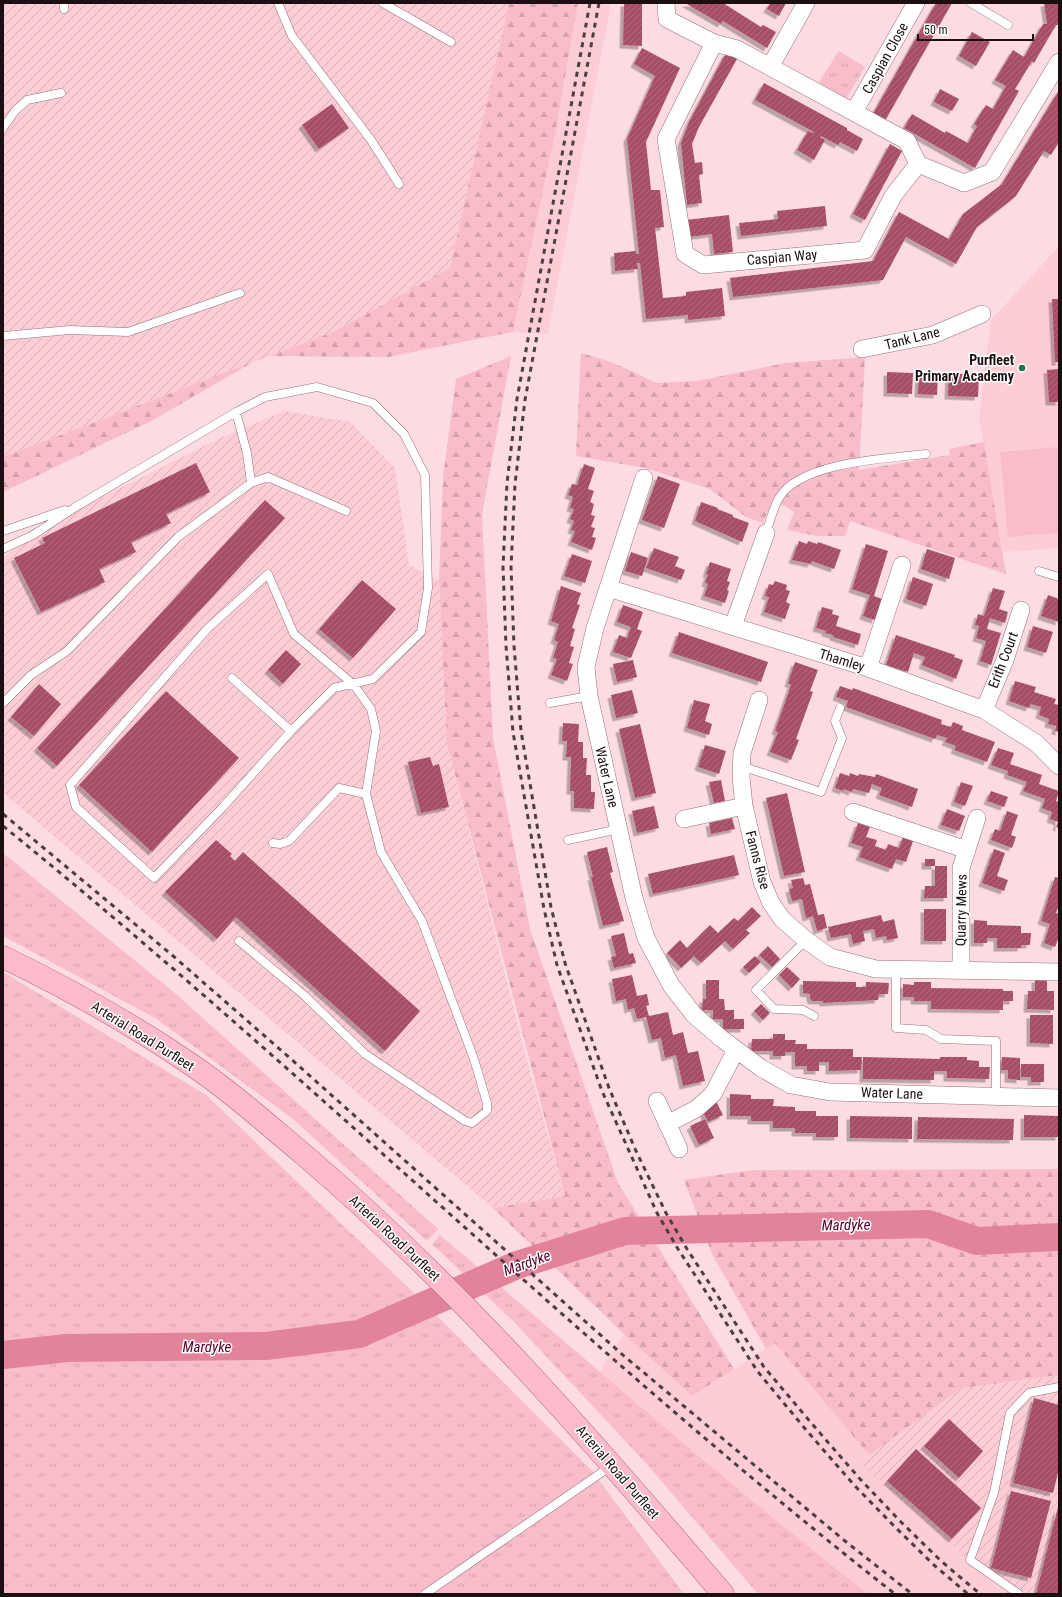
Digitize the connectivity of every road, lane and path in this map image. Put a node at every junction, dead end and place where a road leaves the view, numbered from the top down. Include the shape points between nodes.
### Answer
1 (278, 3) edge
2 (382, 3) edge
3 (666, 3) edge
4 (806, 3) edge
5 (916, 3) edge
6 (970, 3) edge
7 (1008, 25) dead end
8 (450, 42) dead end
9 (714, 43) junction
10 (1059, 62) edge
11 (770, 67) junction
12 (61, 93) dead end
13 (854, 112) junction
14 (3, 128) edge
15 (918, 164) junction
16 (399, 184) dead end
17 (240, 293) dead end
18 (982, 314) dead end
19 (3, 336) edge
20 (862, 349) dead end
21 (236, 412) junction
22 (926, 454) dead end
23 (644, 478) dead end
24 (251, 483) junction
25 (74, 508) junction
26 (346, 511) dead end
27 (3, 531) edge
28 (766, 533) joint
29 (3, 549) edge
30 (902, 565) dead end
31 (1038, 571) dead end
32 (1059, 578) edge
33 (608, 588) junction
34 (1021, 610) dead end
35 (733, 626) junction
36 (868, 668) junction
37 (232, 678) dead end
38 (354, 685) junction
39 (589, 696) junction
40 (759, 700) dead end
41 (550, 702) dead end
42 (3, 703) edge
43 (840, 708) dead end
44 (984, 710) junction
45 (291, 731) junction
46 (742, 766) junction
47 (1059, 766) edge
48 (366, 794) junction
49 (744, 806) junction
50 (853, 812) dead end
51 (977, 818) dead end
52 (684, 819) dead end
53 (618, 829) junction
54 (568, 840) dead end
55 (273, 843) dead end
56 (967, 850) junction
57 (806, 940) junction
58 (239, 941) dead end
59 (3, 957) edge
60 (896, 969) junction
61 (961, 970) junction
62 (1059, 972) edge
63 (814, 1016) dead end
64 (736, 1050) junction
65 (996, 1096) junction
66 (1059, 1098) edge
67 (657, 1100) dead end
68 (667, 1124) junction
69 (679, 1149) dead end
70 (1059, 1387) edge
71 (613, 1464) junction
72 (425, 1594) edge
73 (724, 1594) edge
74 (1020, 1594) edge

1 - 16 lane via 292,36 371,140
2 - 8 lane
3 - 9 street via 667,18
4 - 11 street
5 - 13 street, Caspian Close
6 - 7 lane
9 - 11 street via 737,49
9 - 15 street, Caspian Way via 666,139 685,254 703,265 865,250 893,196
10 - 15 street via 992,172 964,183
11 - 13 street
12 - 14 lane via 27,100
13 - 15 street via 908,141
17 - 19 lane via 128,332 70,330
18 - 20 street, Tank Lane via 933,335
21 - 24 lane via 247,453
21 - 25 lane
21 - 38 lane via 265,397 317,387 373,403 404,434 425,475 428,588 421,632 373,679
22 - 28 lane via 858,461 820,470 793,484 780,497
23 - 33 street, Water Lane
24 - 26 lane via 268,477
24 - 42 lane via 178,536 66,651 31,675
25 - 27 lane
25 - 29 lane via 33,535
28 - 35 street
30 - 36 street
31 - 32 lane
33 - 35 street, Thamley
33 - 39 street, Water Lane via 586,667
34 - 44 street, Erith Court via 1006,660
35 - 36 street, Thamley
36 - 44 street, Thamley
37 - 45 lane
38 - 45 lane via 334,688
38 - 45 lane via 294,634 268,574 208,628 70,785 76,807 154,878 222,808
38 - 48 lane via 371,709 376,731
39 - 41 lane
39 - 53 street, Water Lane
40 - 46 street, Fanns Rise via 742,753
43 - 46 lane via 835,721 842,738 821,792
44 - 47 street, Thamley via 1036,743
46 - 49 street, Fanns Rise
48 - 55 lane via 340,788 289,841
48 - 58 lane via 381,852 422,921 446,980 474,1059 487,1111 472,1123 465,1121 371,1058 305,996
49 - 52 street
49 - 57 street, Fanns Rise via 762,882 771,903 782,919
50 - 56 street
51 - 56 street, Quarry Mews
53 - 54 lane
53 - 64 street, Water Lane via 646,938 671,984 694,1015
56 - 61 street, Quarry Mews via 961,868
57 - 60 street, Fanns Rise via 830,957 876,969
57 - 63 lane via 756,990 774,1009 803,1010
59 - 71 main road, Arterial Road Purfleet via 80,997 190,1063 273,1128 421,1261
60 - 61 street, Fanns Rise
60 - 65 lane via 896,1028 926,1030 941,1039 996,1041
61 - 62 street, Fanns Rise
64 - 65 street, Water Lane via 791,1085 830,1092
64 - 68 street via 713,1094 696,1109
65 - 66 street, Water Lane
67 - 68 street
68 - 69 street
70 - 74 lane via 1029,1393 1010,1413 994,1493 970,1560
71 - 72 lane
71 - 73 main road, Arterial Road Purfleet

